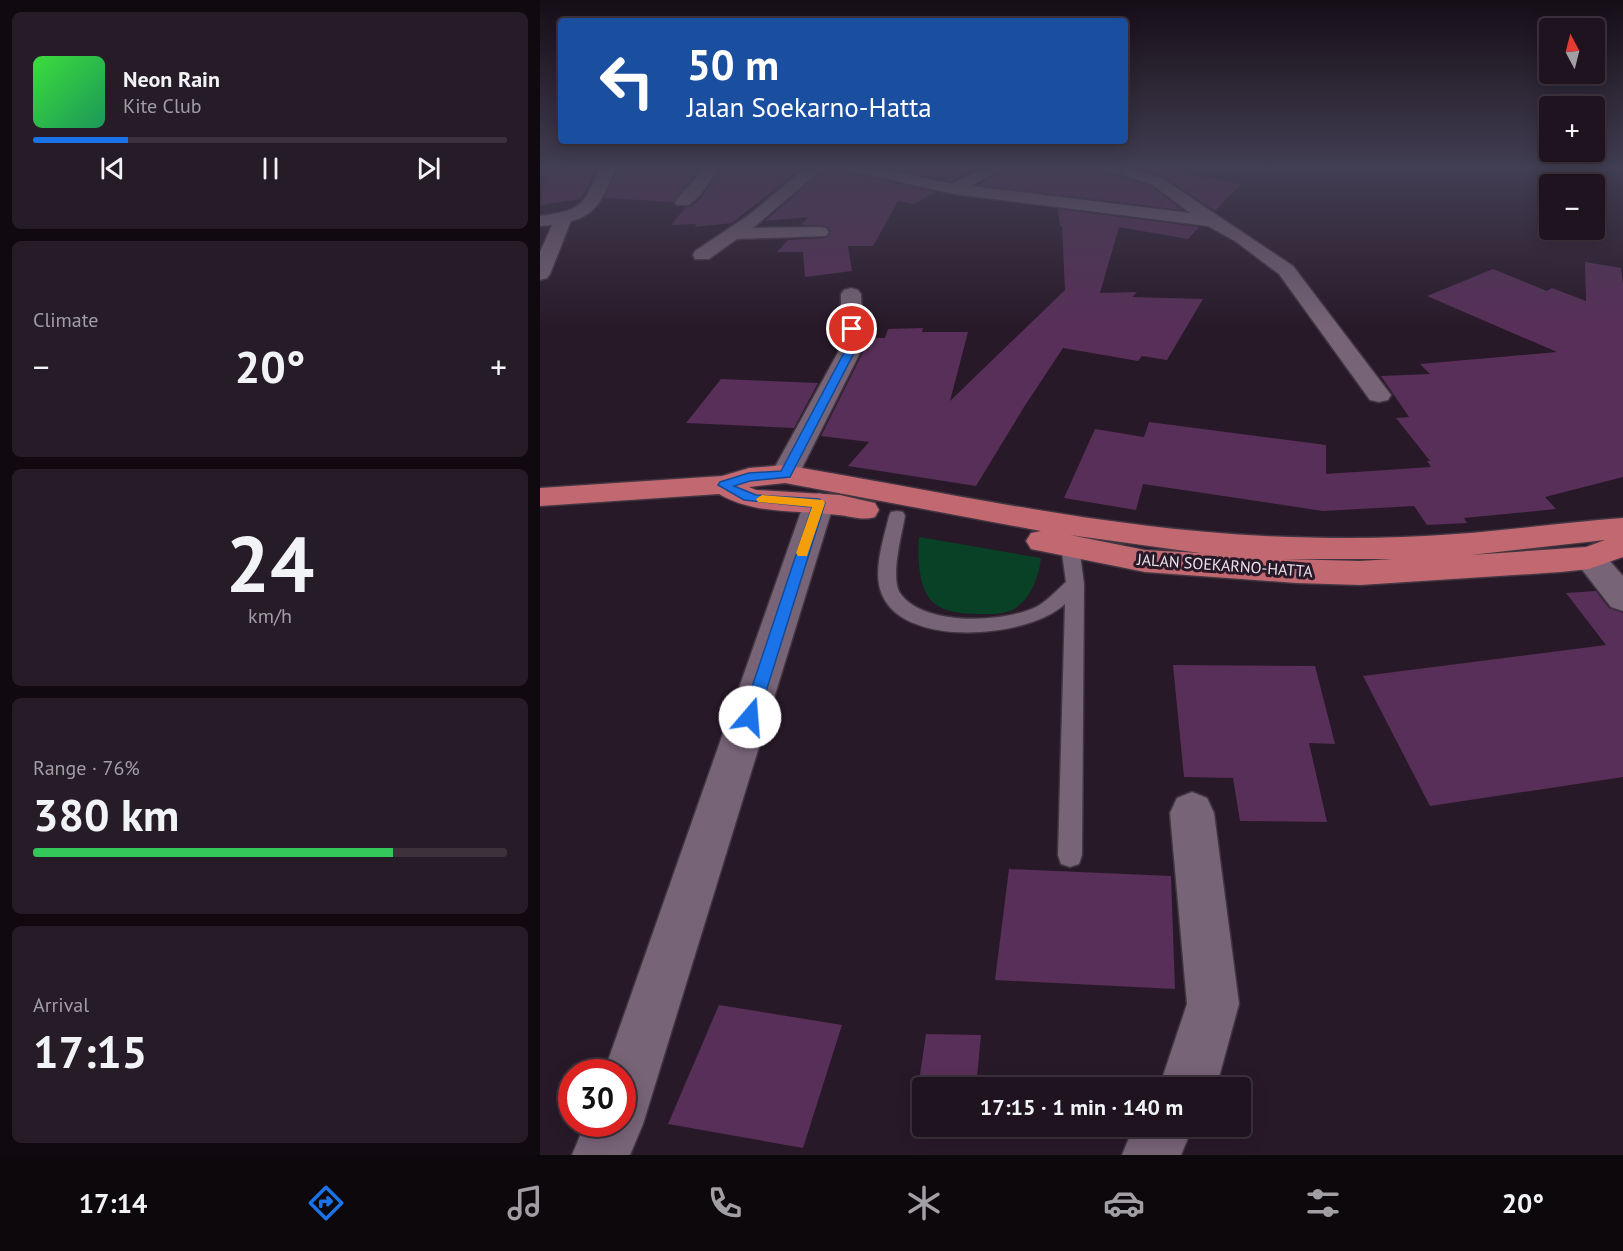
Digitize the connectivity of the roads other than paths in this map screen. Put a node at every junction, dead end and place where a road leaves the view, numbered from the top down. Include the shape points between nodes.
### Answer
1 (562, 221) edge
2 (749, 221) edge
3 (1212, 221) edge
4 (820, 232) dead end
5 (733, 234) junction
6 (702, 255) dead end
7 (540, 274) edge
8 (852, 294) dead end
9 (1379, 395) dead end
10 (785, 474) junction
11 (724, 485) junction
12 (540, 497) edge
13 (819, 503) junction
14 (897, 516) junction
15 (1623, 528) edge
16 (1072, 536) junction
17 (1623, 545) edge
18 (1589, 558) junction
19 (1075, 584) junction
20 (1623, 598) edge
21 (1192, 813) dead end
22 (1070, 855) dead end
23 (636, 1061) edge
24 (1192, 1077) edge
25 (609, 1137) edge
26 (1160, 1137) edge
27 (601, 1155) edge
28 (1151, 1155) edge

1 - 7 street
2 - 5 street
3 - 9 street via 1286,270
4 - 5 street
5 - 6 street
8 - 10 street via 852,347
10 - 11 highway, JALAN SOEKARNO-HATTA via 749,477
10 - 16 highway, JALAN SOEKARNO-HATTA
11 - 12 highway, JALAN SOEKARNO-HATTA
11 - 13 highway, JALAN SOEKARNO-HATTA via 756,499
13 - 14 highway, JALAN SOEKARNO-HATTA
13 - 23 street
14 - 16 highway, JALAN SOEKARNO-HATTA
14 - 19 lane via 888,571 892,596 911,614 934,622 990,626 1042,612
15 - 16 highway, JALAN SOEKARNO-HATTA via 1430,547 1330,549
16 - 18 highway, JALAN SOEKARNO-HATTA via 1145,561 1360,573
16 - 19 lane
17 - 18 highway, JALAN SOEKARNO-HATTA
18 - 20 street
19 - 22 lane
21 - 24 street via 1213,1004
25 - 27 street
26 - 28 street

